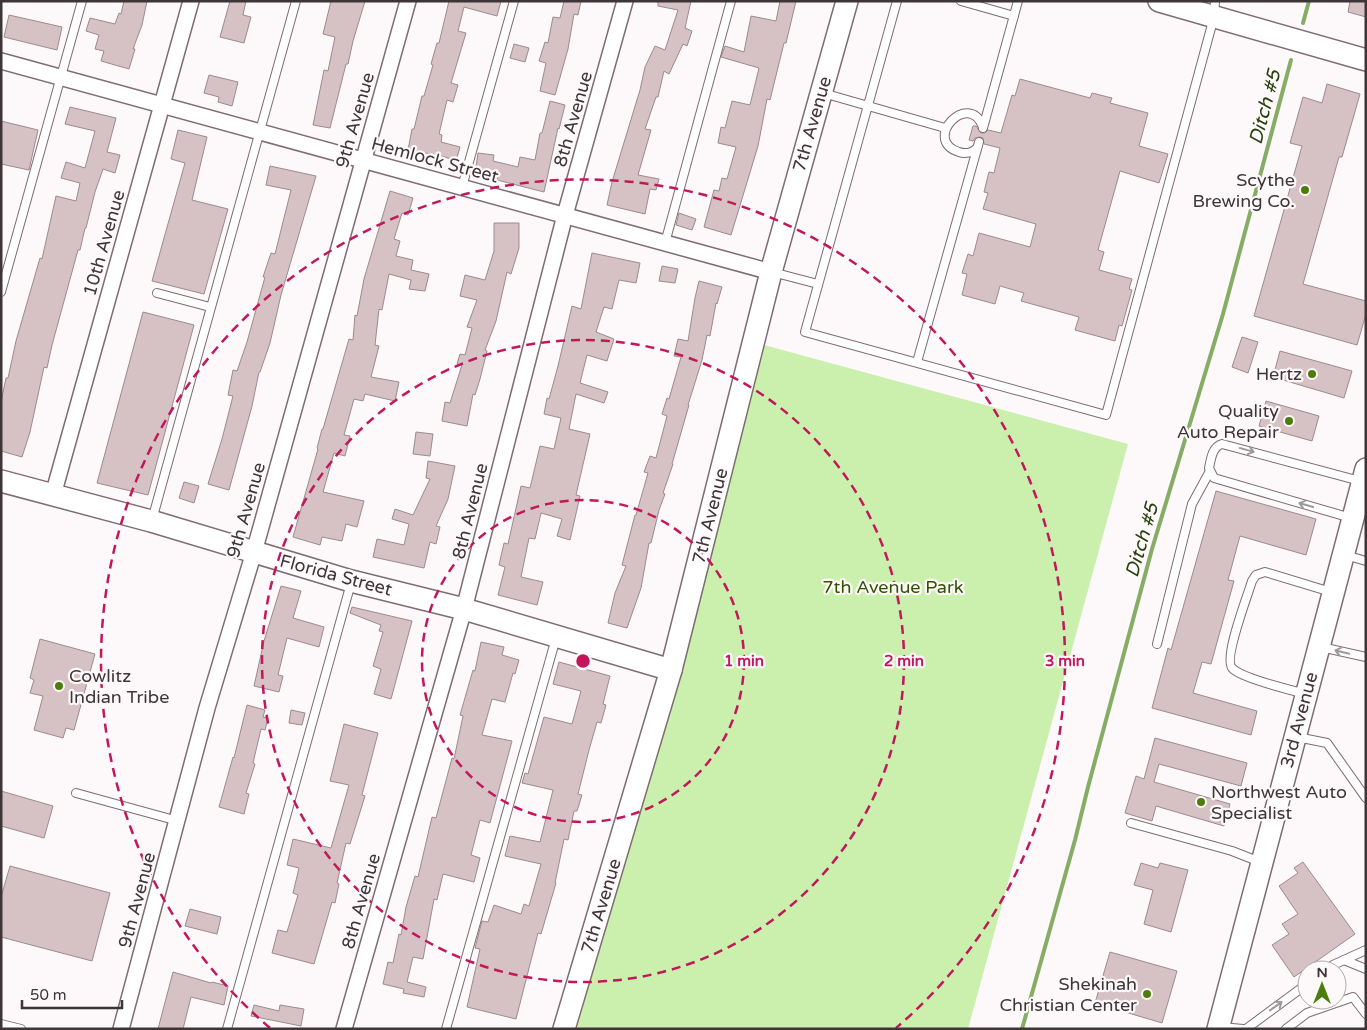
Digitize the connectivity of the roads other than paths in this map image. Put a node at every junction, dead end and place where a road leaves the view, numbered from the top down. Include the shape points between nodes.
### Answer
1 (82, 1) edge
2 (191, 1) edge
3 (296, 1) edge
4 (408, 1) edge
5 (514, 1) edge
6 (625, 1) edge
7 (731, 1) edge
8 (847, 1) edge
9 (897, 1) edge
10 (961, 1) edge
11 (1018, 1) edge
12 (1160, 1) edge
13 (1215, 9) edge
14 (1014, 16) junction
15 (1366, 60) edge
16 (1, 61) edge
17 (61, 77) junction
18 (821, 93) junction
19 (163, 104) junction
20 (868, 106) junction
21 (945, 128) junction
22 (260, 131) junction
23 (363, 160) junction
24 (462, 187) junction
25 (566, 215) junction
26 (665, 242) junction
27 (771, 272) junction
28 (818, 284) junction
29 (1, 292) edge
30 (157, 293) dead end
31 (210, 307) junction
32 (918, 362) junction
33 (1210, 471) junction
34 (1, 480) edge
35 (1361, 494) edge
36 (53, 495) junction
37 (151, 522) junction
38 (254, 552) junction
39 (1343, 554) junction
40 (1366, 561) edge
41 (351, 581) junction
42 (1333, 593) junction
43 (464, 609) junction
44 (557, 636) junction
45 (1157, 644) dead end
46 (1319, 646) junction
47 (1366, 657) edge
48 (672, 670) junction
49 (1306, 695) junction
50 (1295, 737) junction
51 (76, 793) dead end
52 (1366, 798) edge
53 (178, 821) junction
54 (1131, 823) dead end
55 (1262, 863) junction
56 (1366, 950) edge
57 (1344, 960) edge
58 (1347, 961) edge
59 (1366, 969) edge
60 (1297, 991) edge
61 (1366, 1014) edge
62 (1, 1024) edge
63 (1218, 1028) edge
64 (21, 1029) edge
65 (121, 1029) edge
66 (227, 1029) edge
67 (344, 1029) edge
68 (446, 1029) edge
69 (564, 1029) edge
70 (1244, 1029) edge
71 (1286, 1029) edge

1 - 17 lane
2 - 19 street, 10th Avenue
3 - 22 lane
4 - 23 street, 9th Avenue
5 - 24 lane
6 - 25 street, 8th Avenue
7 - 26 lane
8 - 18 street, 7th Avenue
9 - 20 lane
10 - 14 lane
11 - 14 lane
12 - 13 street
13 - 15 street
13 - 32 lane via 1106,414
14 - 21 lane via 983,128 970,114 955,116
16 - 17 street, Hemlock Street
17 - 19 street, Hemlock Street
17 - 29 lane
18 - 20 lane
18 - 27 street, 7th Avenue
19 - 22 street, Hemlock Street
19 - 36 street, 10th Avenue
20 - 21 lane
20 - 28 lane
21 - 32 lane via 947,143 952,149 967,153 978,145
22 - 23 street, Hemlock Street
22 - 31 lane
23 - 24 street, Hemlock Street
23 - 38 street, 9th Avenue
24 - 25 street, Hemlock Street
25 - 26 street, Hemlock Street
25 - 43 street, 8th Avenue
26 - 27 street, Hemlock Street
27 - 28 lane
27 - 48 street, 7th Avenue
28 - 32 lane via 805,332
30 - 31 lane
31 - 37 lane
35 -> 33 lane via 1214,478
33 -> 35 lane via 1214,451 1217,445 1222,444
33 - 45 lane via 1192,504
34 - 36 street, Florida Street
35 - 39 street, 3rd Avenue
36 - 37 street, Florida Street
37 - 38 street, Florida Street
38 - 41 street, Florida Street
38 - 53 street, 9th Avenue via 207,708
39 - 40 lane
39 - 42 street, 3rd Avenue
41 - 43 street, Florida Street
41 - 66 lane
42 - 46 street, 3rd Avenue
42 - 49 lane via 1260,573 1252,581 1231,648 1229,664 1232,669
43 - 44 street, Florida Street
43 - 67 street, 8th Avenue
44 - 48 street, Florida Street
44 - 68 lane
47 -> 46 lane
46 - 49 street, 3rd Avenue
48 - 69 street, 7th Avenue
49 - 50 street, 3rd Avenue
50 - 52 lane via 1327,743
50 - 55 street, 3rd Avenue
51 - 53 lane
53 - 65 street, 9th Avenue
54 - 55 lane via 1232,851
55 - 63 street, 3rd Avenue
56 - 57 lane
58 - 59 lane
70 -> 60 lane
61 - 71 lane via 1353,997 1307,1013
62 - 64 lane
63 - 70 lane

